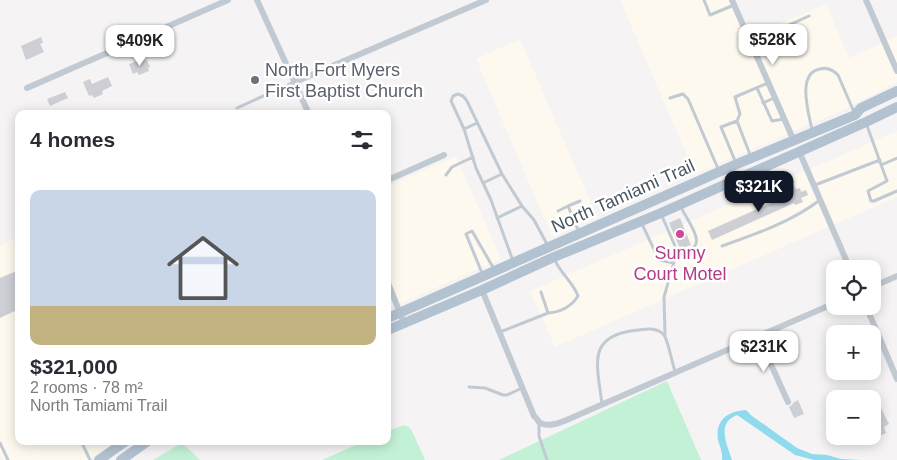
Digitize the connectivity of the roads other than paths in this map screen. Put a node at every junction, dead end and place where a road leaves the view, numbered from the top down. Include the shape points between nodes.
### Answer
1 (228, 0) edge
2 (257, 0) edge
3 (486, 0) edge
4 (704, 0) edge
5 (866, 0) edge
6 (733, 2) edge
7 (810, 16) dead end
8 (750, 42) junction
9 (897, 71) edge
10 (295, 82) junction
11 (768, 83) junction
12 (27, 88) dead end
13 (757, 88) junction
14 (897, 91) edge
15 (670, 98) dead end
16 (775, 98) junction
17 (763, 103) junction
18 (897, 107) edge
19 (237, 108) dead end
20 (307, 110) edge
21 (855, 115) junction
22 (785, 119) junction
23 (737, 121) junction
24 (866, 122) junction
25 (477, 123) junction
26 (834, 124) junction
27 (464, 129) junction
28 (813, 133) junction
29 (794, 141) junction
30 (799, 151) junction
31 (444, 156) dead end
32 (473, 157) junction
33 (752, 158) junction
34 (897, 158) edge
35 (881, 162) junction
36 (737, 164) junction
37 (768, 165) junction
38 (719, 172) junction
39 (502, 174) junction
40 (446, 176) dead end
41 (391, 179) edge
42 (483, 183) junction
43 (814, 185) junction
44 (897, 191) edge
45 (820, 200) junction
46 (580, 201) dead end
47 (644, 204) junction
48 (680, 204) junction
49 (522, 206) junction
50 (568, 206) junction
51 (558, 210) dead end
52 (661, 213) junction
53 (497, 218) junction
54 (608, 220) junction
55 (641, 221) junction
56 (618, 230) junction
57 (579, 233) junction
58 (584, 245) junction
59 (722, 246) dead end
60 (548, 247) junction
61 (678, 253) junction
62 (554, 257) junction
63 (846, 260) edge
64 (514, 262) junction
65 (674, 263) junction
66 (494, 270) junction
67 (482, 275) junction
68 (897, 276) edge
69 (881, 283) edge
70 (391, 290) edge
71 (482, 290) junction
72 (541, 292) dead end
73 (826, 307) edge
74 (548, 312) junction
75 (870, 315) edge
76 (391, 318) edge
77 (402, 318) junction
78 (391, 327) edge
79 (499, 332) junction
80 (664, 336) junction
81 (758, 336) junction
82 (895, 370) edge
83 (675, 372) junction
84 (897, 379) edge
85 (469, 387) dead end
86 (522, 388) junction
87 (788, 402) dead end
88 (602, 404) junction
89 (539, 422) junction
90 (0, 443) edge
91 (83, 445) edge
92 (120, 445) edge
93 (142, 445) edge
94 (8, 460) edge
95 (90, 460) edge
96 (99, 460) edge
97 (121, 460) edge
98 (547, 460) edge

1 - 12 street
2 - 10 street
3 - 10 street
4 - 6 lane via 710,15
5 - 9 street
6 - 8 street
7 - 8 lane
8 - 11 street
10 - 19 lane
10 - 20 street
11 - 13 lane
11 - 16 street
13 - 17 lane
13 - 23 lane via 735,97 740,114
14 - 21 main road, North Tamiami Trail via 861,108
15 - 38 lane via 683,94 688,99
16 - 17 lane
16 - 22 street
17 - 22 lane via 772,121
18 - 24 main road, North Tamiami Trail
21 - 26 main road, North Tamiami Trail
21 - 28 lane via 838,75 834,71 817,69 809,76 805,87
22 - 29 street
23 - 33 lane
23 - 36 lane via 721,128
24 - 30 main road, North Tamiami Trail
24 - 35 lane
25 - 27 lane
25 - 27 lane via 463,96 453,96 451,101
25 - 39 lane
26 - 28 main road, North Tamiami Trail
26 - 30 main road
27 - 32 lane
28 - 29 main road, North Tamiami Trail
29 - 33 main road, North Tamiami Trail
29 - 37 main road
30 - 37 main road, North Tamiami Trail
30 - 43 street
31 - 41 street
32 - 40 lane via 452,167
32 - 42 lane
33 - 36 main road, North Tamiami Trail
34 - 35 lane
35 - 43 lane
35 - 44 lane via 887,181 868,191 871,201
36 - 38 main road, North Tamiami Trail
37 - 48 main road, North Tamiami Trail
38 - 47 main road, North Tamiami Trail
39 - 42 lane
39 - 49 lane
42 - 53 lane
43 - 45 street
45 - 59 lane via 802,213
45 - 63 street
46 - 50 lane
47 - 54 main road, North Tamiami Trail
47 - 56 main road
48 - 52 main road, North Tamiami Trail
48 - 61 lane via 694,230 696,242 692,249
49 - 53 lane
49 - 60 lane via 534,220
50 - 51 lane
50 - 57 lane
52 - 55 main road, North Tamiami Trail
52 - 61 lane
53 - 64 lane
54 - 57 main road, North Tamiami Trail
54 - 58 main road via 604,230
55 - 56 main road, North Tamiami Trail
55 - 65 lane via 658,260
56 - 58 main road, North Tamiami Trail
57 - 60 main road, North Tamiami Trail
58 - 62 main road, North Tamiami Trail
60 - 64 main road, North Tamiami Trail
61 - 65 lane
62 - 71 main road, North Tamiami Trail
62 - 74 lane via 559,270 578,296 563,310
64 - 66 main road, North Tamiami Trail
65 - 80 lane via 664,297
66 - 67 main road, North Tamiami Trail
66 - 67 lane via 472,231 466,234
67 - 77 main road, North Tamiami Trail
68 - 69 street
70 - 77 street
71 - 77 main road, North Tamiami Trail
71 - 79 street
72 - 74 lane
73 - 81 street
74 - 79 lane
75 - 82 street
76 - 77 main road, North Tamiami Trail
77 - 78 main road, North Tamiami Trail
79 - 86 street
80 - 83 lane
80 - 88 lane via 650,329 612,336 604,342 598,352 597,363
81 - 83 street
81 - 87 street
82 - 84 street
83 - 88 street
85 - 86 lane via 485,388 503,395
86 - 89 street
88 - 89 street via 554,424 546,426
89 - 98 lane via 539,436
90 - 94 lane
91 - 95 lane
92 - 96 main road
93 - 97 main road

